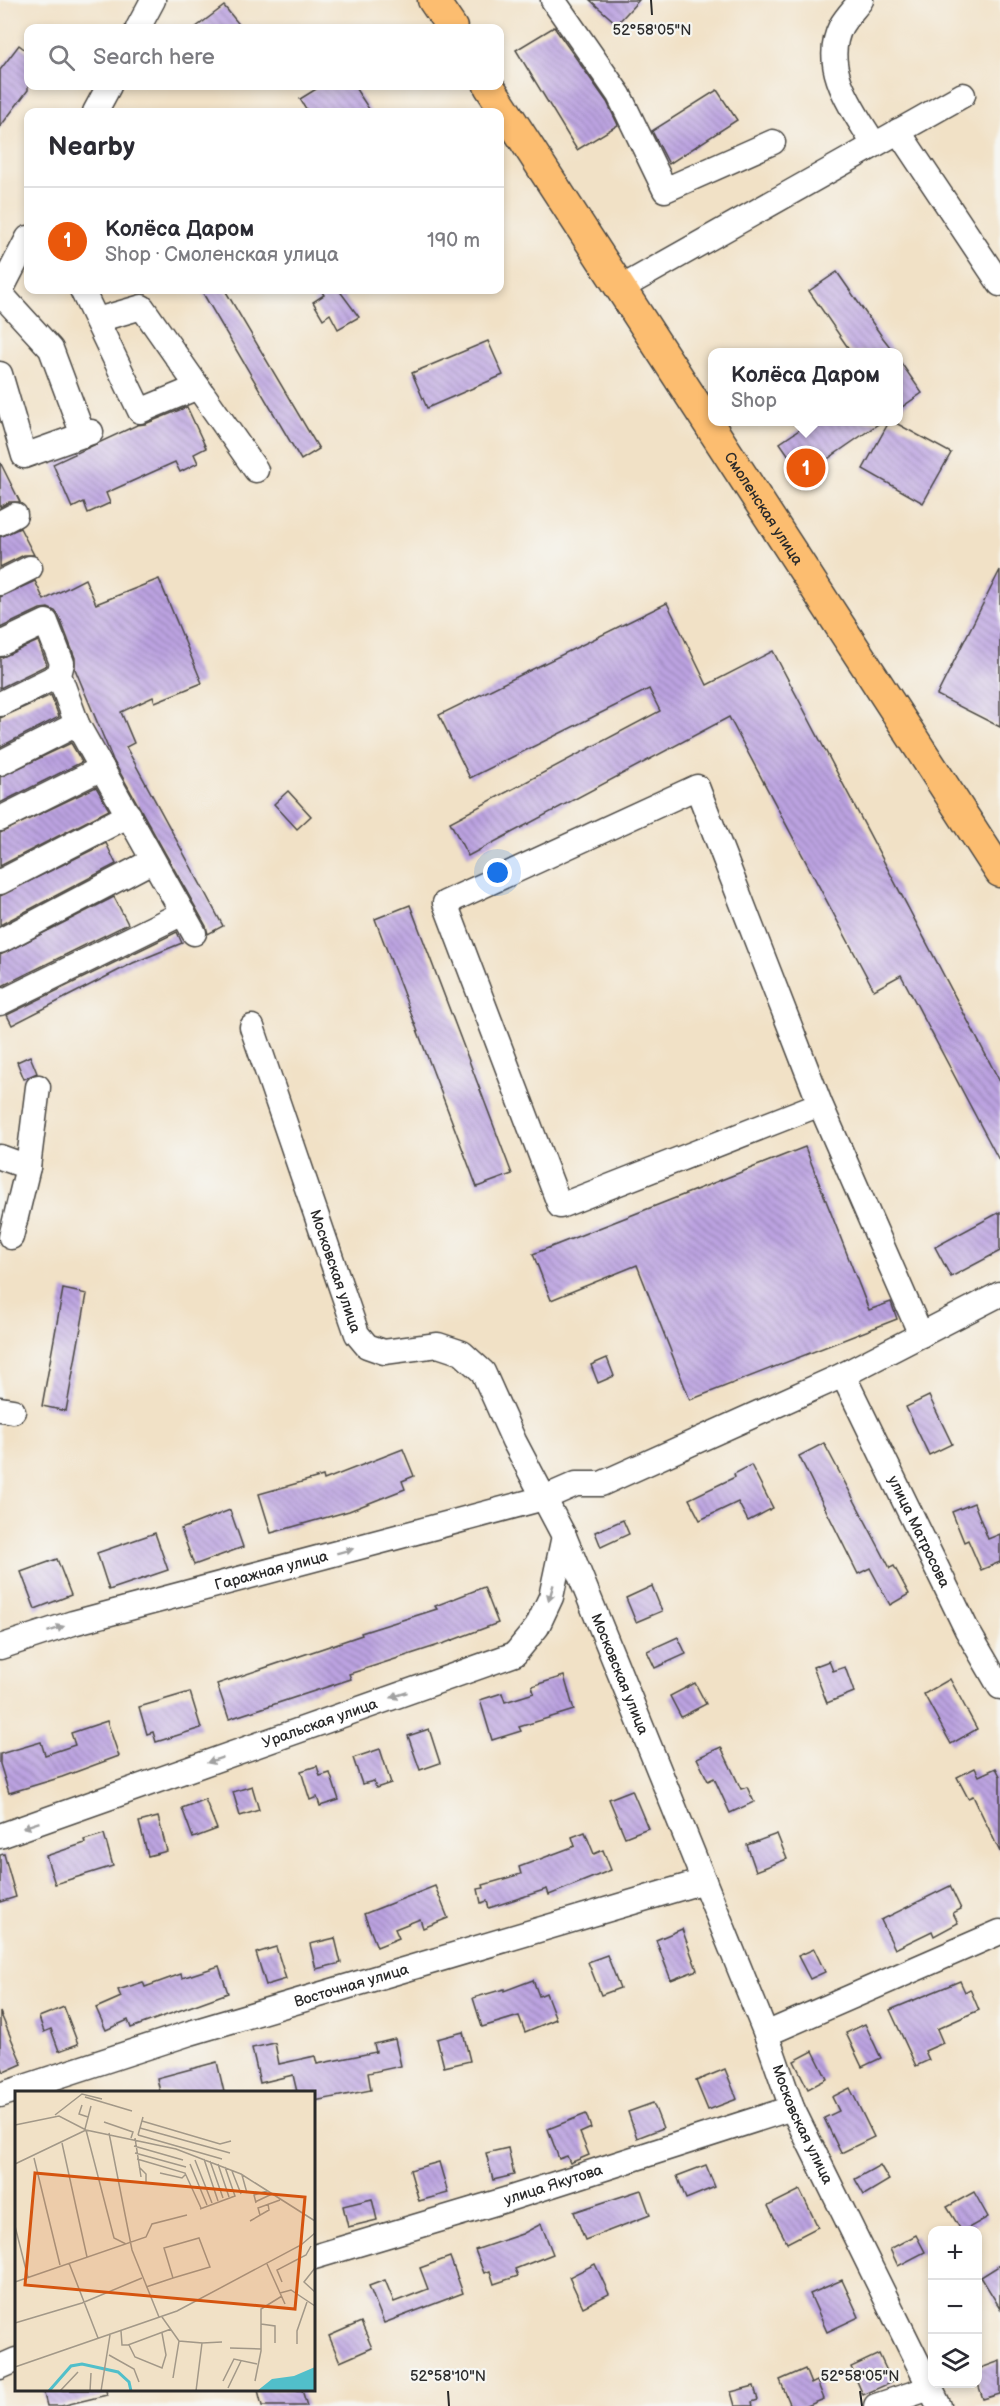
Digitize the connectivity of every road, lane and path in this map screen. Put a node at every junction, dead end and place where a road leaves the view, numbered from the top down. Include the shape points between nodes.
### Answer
1 (153, 0) edge
2 (433, 0) edge
3 (553, 0) edge
4 (861, 0) edge
5 (140, 24) edge
6 (449, 24) edge
7 (107, 90) edge
8 (492, 90) edge
9 (963, 95) dead end
10 (97, 108) edge
11 (503, 108) edge
12 (504, 109) edge
13 (898, 131) junction
14 (773, 142) dead end
15 (874, 144) junction
16 (24, 246) edge
17 (1000, 284) edge
18 (621, 288) junction
19 (0, 293) edge
20 (84, 294) edge
21 (97, 320) junction
22 (0, 374) edge
23 (198, 387) junction
24 (708, 422) edge
25 (711, 426) edge
26 (256, 470) dead end
27 (30, 568) dead end
28 (0, 584) edge
29 (0, 644) edge
30 (59, 675) junction
31 (0, 704) edge
32 (77, 724) junction
33 (0, 763) edge
34 (102, 768) junction
35 (129, 815) junction
36 (0, 819) edge
37 (152, 861) junction
38 (1000, 872) edge
39 (0, 882) edge
40 (0, 940) edge
41 (0, 1003) edge
42 (252, 1027) dead end
43 (39, 1086) dead end
44 (820, 1104) junction
45 (0, 1157) edge
46 (28, 1167) junction
47 (11, 1237) dead end
48 (1000, 1294) edge
49 (921, 1335) junction
50 (843, 1375) junction
51 (544, 1498) junction
52 (564, 1536) junction
53 (0, 1647) edge
54 (1000, 1687) edge
55 (0, 1836) edge
56 (704, 1881) junction
57 (1000, 1932) edge
58 (766, 2034) junction
59 (0, 2095) edge
60 (792, 2108) junction
61 (315, 2257) edge
62 (15, 2360) edge
63 (0, 2367) edge
64 (934, 2397) edge
65 (876, 2406) edge

1 - 5 street
2 - 6 main road
3 - 14 street via 619,95 665,190
4 - 15 street via 841,25 832,55 840,86
7 - 10 street
8 - 11 main road, Смоленская улица
9 - 13 street
12 - 18 main road, Смоленская улица
13 - 15 street
13 - 17 street
15 - 18 street
16 - 19 street
18 - 24 main road, Смоленская улица
19 - 22 street via 51,349 87,434 24,456
20 - 21 street
21 - 23 street via 142,307
21 - 23 street via 140,411
23 - 26 street
25 - 38 main road, Смоленская улица
27 - 28 street
29 - 30 street via 46,622 62,663
30 - 31 street
30 - 32 street
32 - 33 street
32 - 34 street
34 - 35 street
34 - 36 street
35 - 37 street
35 - 39 street
37 - 40 street
37 - 41 street via 189,923
42 - 51 street, Московская улица via 357,1334 367,1346 384,1352 438,1344 462,1353 483,1372
43 - 46 street
44 - 44 street via 560,1206 444,903 697,787
44 - 49 street
45 - 46 street
46 - 47 street
48 - 49 street, Гаражная улица
49 - 50 street, Гаражная улица
50 - 51 street, Гаражная улица via 601,1484 576,1484
50 - 54 street, улица Матросова via 967,1630
51 - 52 street, Московская улица
53 -> 51 street, Гаражная улица via 73,1623
52 -> 55 street, Уральская улица via 551,1597 537,1628 515,1654
52 - 56 street, Московская улица
56 - 58 street, Московская улица
56 - 59 street, Восточная улица via 190,2032
57 - 58 street
58 - 60 street, Московская улица
60 - 61 street, улица Якутова
60 - 64 street, Московская улица
62 - 63 street
64 - 65 street

